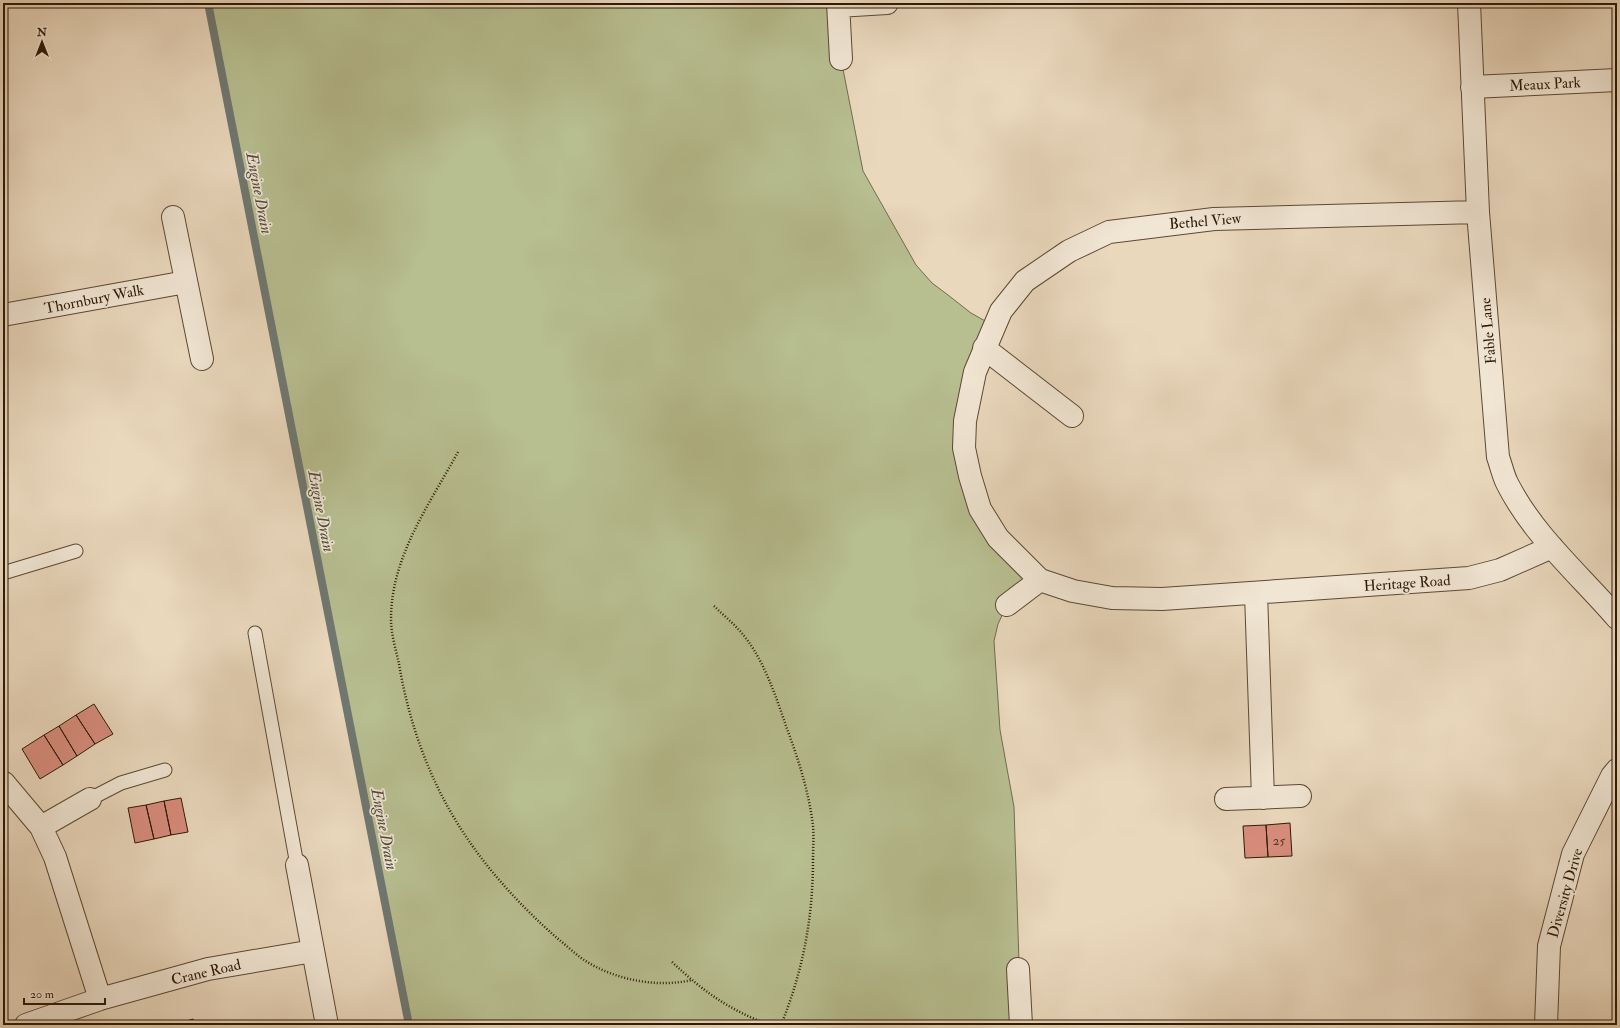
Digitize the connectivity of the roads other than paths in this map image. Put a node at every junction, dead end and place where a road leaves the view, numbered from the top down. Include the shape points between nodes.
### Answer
1 (887, 3) edge
2 (1469, 3) edge
3 (838, 4) edge
4 (841, 59) dead end
5 (1617, 80) edge
6 (1472, 87) junction
7 (1478, 212) junction
8 (173, 217) dead end
9 (186, 282) junction
10 (3, 315) edge
11 (984, 348) junction
12 (202, 359) dead end
13 (1072, 416) dead end
14 (1552, 547) junction
15 (76, 551) dead end
16 (3, 573) edge
17 (1040, 580) junction
18 (1256, 593) junction
19 (1007, 606) dead end
20 (1617, 618) edge
21 (255, 633) dead end
22 (165, 770) dead end
23 (1617, 770) edge
24 (4, 783) dead end
25 (1300, 796) dead end
26 (1263, 798) junction
27 (90, 799) joint
28 (1226, 799) dead end
29 (41, 828) junction
30 (297, 865) joint
31 (313, 951) junction
32 (1018, 970) dead end
33 (100, 999) junction
34 (26, 1025) edge
35 (327, 1025) edge
36 (1021, 1025) edge
37 (1546, 1025) edge

1 - 3 street
2 - 6 street, Fable Lane
3 - 4 street
5 - 6 street, Meaux Park
6 - 7 street, Fable Lane
7 - 11 street, Bethel View via 1214,219 1109,232 1069,251 1025,282 1001,311
7 - 14 street, Fable Lane via 1498,457 1506,481 1521,508
8 - 9 street
9 - 10 street, Thornbury Walk
9 - 12 street
11 - 13 street
11 - 17 street, Bethel View via 975,372 965,421 964,448 970,476 980,509 998,538
14 - 18 street, Heritage Road via 1500,570 1469,578
14 - 20 street, Fable Lane
15 - 16 lane
17 - 18 street, Heritage Road via 1073,591 1112,598 1162,599
17 - 19 street
18 - 26 street
21 - 30 lane
22 - 27 lane via 121,782
23 - 37 street, Diversity Drive via 1573,854 1550,946
24 - 29 street
25 - 26 street
26 - 28 street
27 - 29 street
29 - 33 street via 55,857
30 - 31 street
31 - 33 street, Crane Road via 208,969
31 - 35 street
32 - 36 street
33 - 34 street, Crane Road

